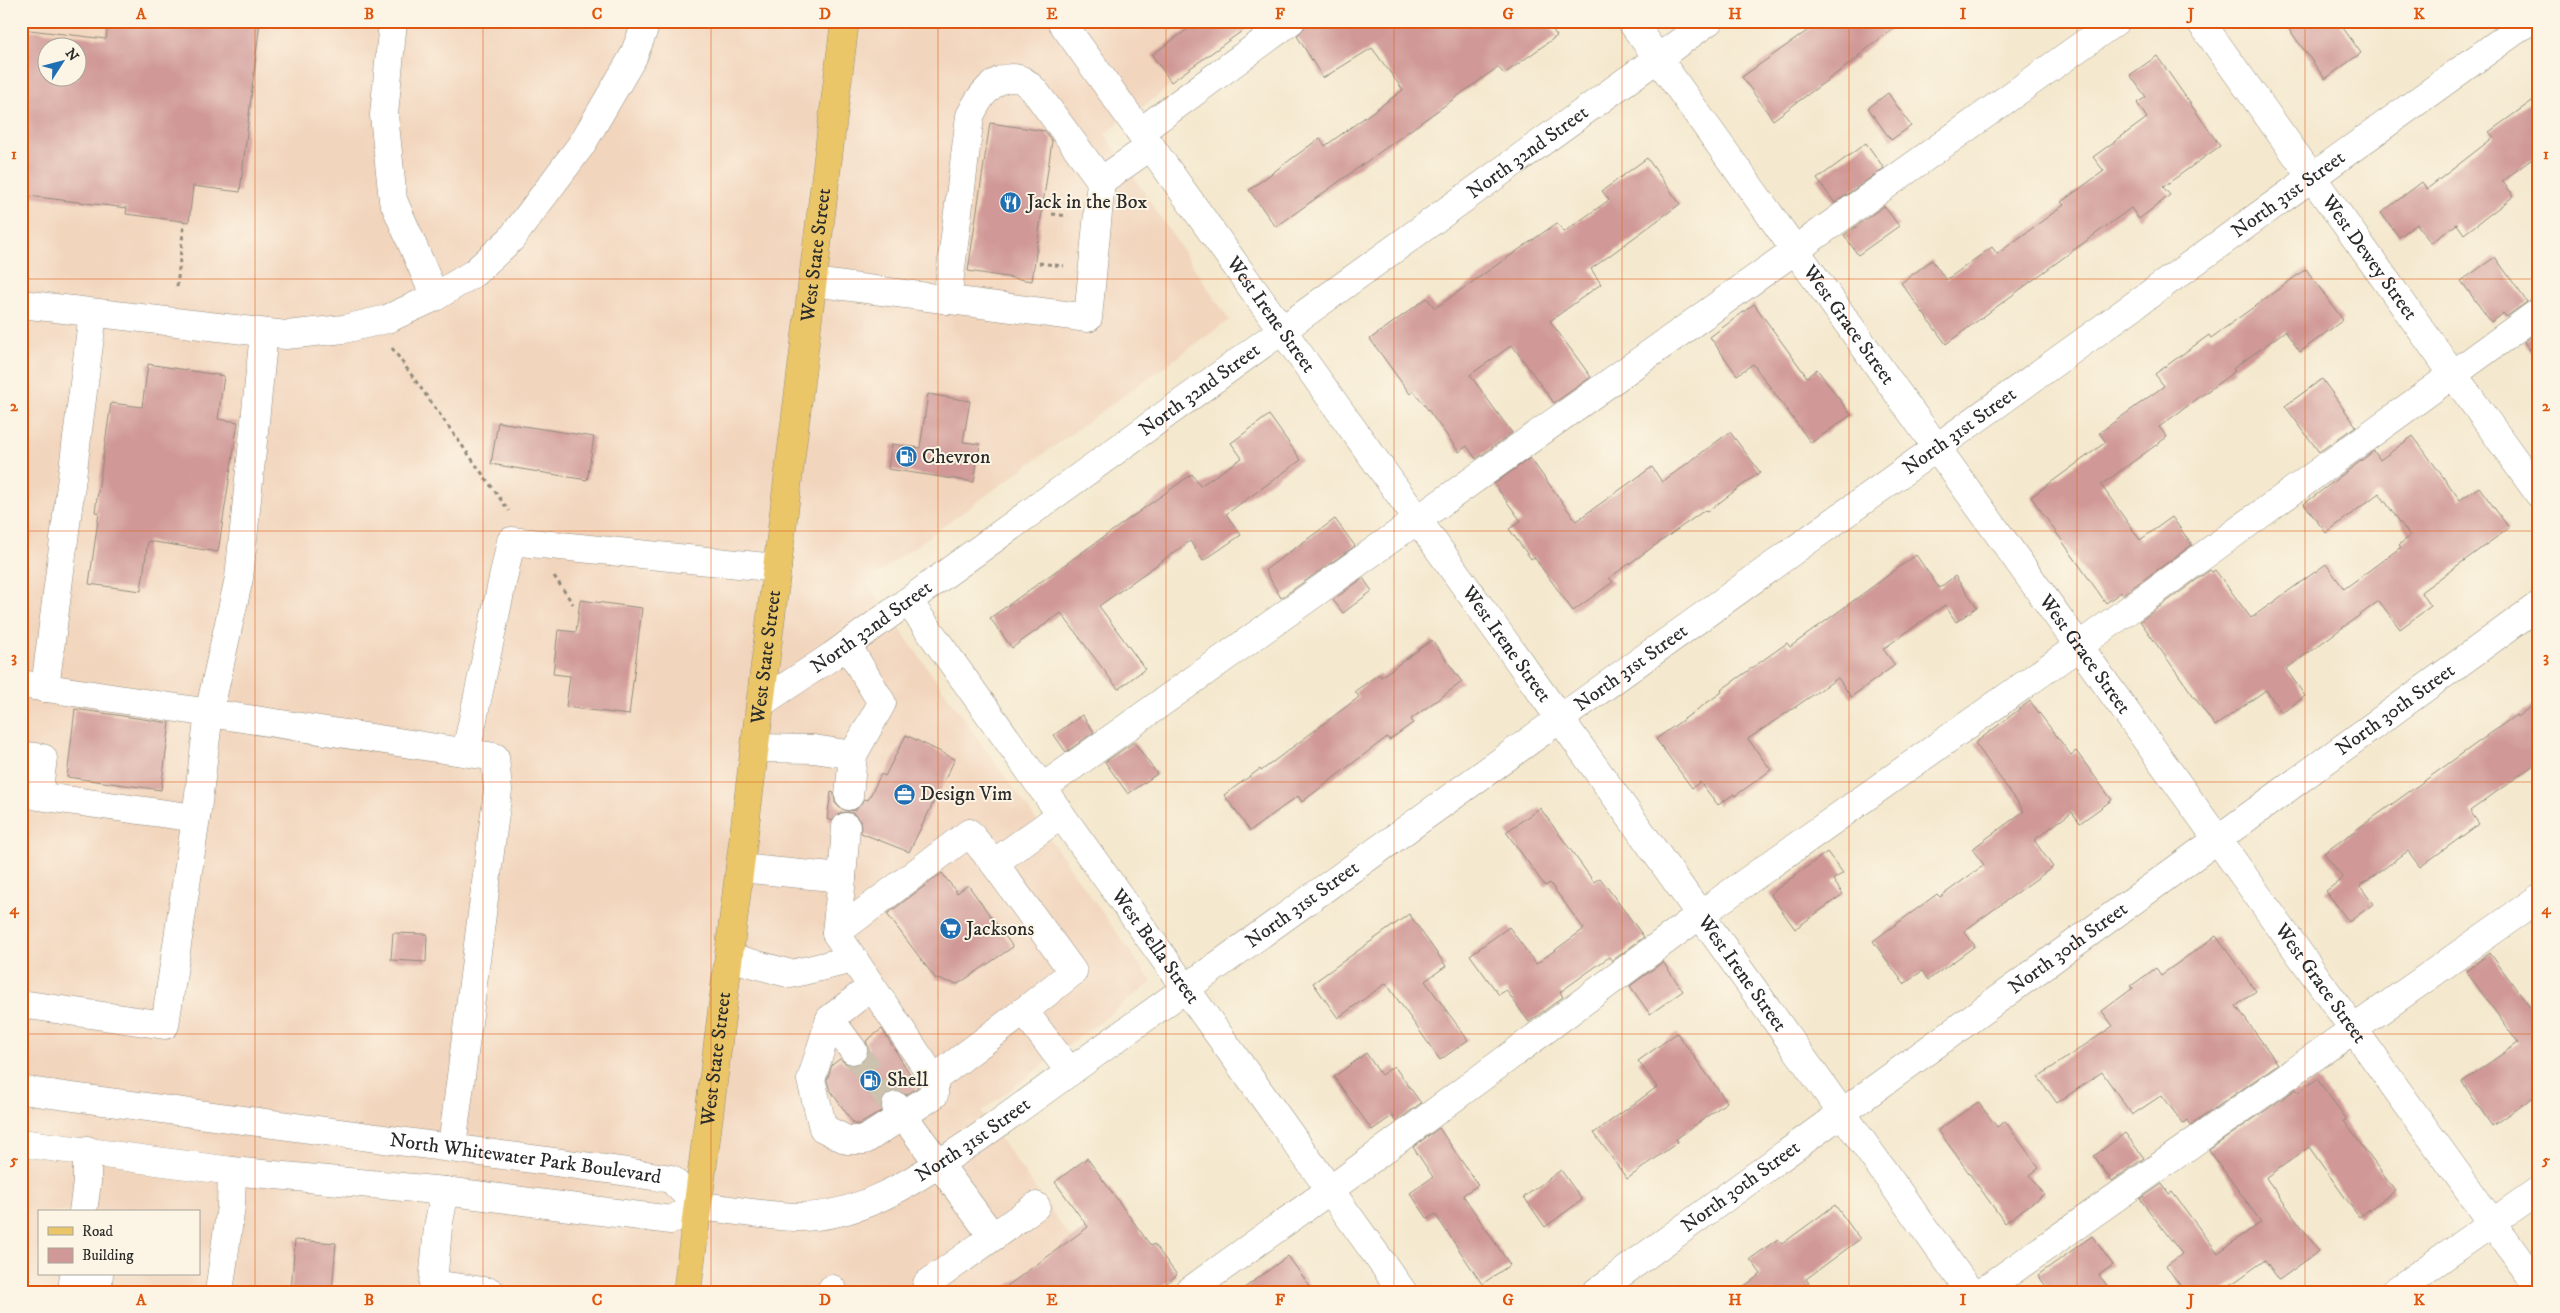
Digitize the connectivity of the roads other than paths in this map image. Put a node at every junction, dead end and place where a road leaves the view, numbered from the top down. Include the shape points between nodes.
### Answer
1 (393, 21) edge
2 (646, 21) edge
3 (845, 21) edge
4 (1061, 21) edge
5 (1291, 21) edge
6 (1631, 21) edge
7 (1709, 21) edge
8 (2116, 21) edge
9 (2200, 21) edge
10 (2529, 21) edge
11 (1658, 58) junction
12 (1146, 139) junction
13 (2312, 177) junction
14 (1101, 181) junction
15 (1796, 251) junction
16 (813, 282) junction
17 (434, 297) junction
18 (948, 300) junction
19 (21, 304) edge
20 (2539, 312) edge
21 (93, 313) junction
22 (1282, 330) junction
23 (264, 333) junction
24 (2452, 373) junction
25 (1936, 448) junction
26 (2539, 494) edge
27 (1419, 521) junction
28 (777, 568) junction
29 (908, 601) junction
30 (2539, 605) edge
31 (847, 645) junction
32 (2079, 646) junction
33 (33, 686) edge
34 (761, 703) junction
35 (209, 713) junction
36 (1560, 718) junction
37 (755, 748) junction
38 (466, 752) junction
39 (21, 755) edge
40 (853, 756) junction
41 (1042, 788) junction
42 (849, 796) dead end
43 (1061, 815) junction
44 (196, 818) junction
45 (846, 827) dead end
46 (2217, 839) junction
47 (994, 863) junction
48 (740, 868) junction
49 (842, 878) junction
50 (2539, 898) edge
51 (1701, 914) junction
52 (836, 933) junction
53 (729, 957) junction
54 (854, 959) junction
55 (871, 987) junction
56 (1186, 988) junction
57 (21, 1004) edge
58 (1024, 1011) junction
59 (830, 1019) junction
60 (2354, 1031) junction
61 (853, 1050) tunnel mouth
62 (1070, 1072) junction
63 (934, 1079) junction
64 (21, 1090) edge
65 (899, 1110) junction
66 (1842, 1112) junction
67 (21, 1143) edge
68 (452, 1146) junction
69 (87, 1150) junction
70 (939, 1163) junction
71 (232, 1171) junction
72 (1330, 1190) junction
73 (2539, 1190) edge
74 (445, 1191) junction
75 (698, 1206) junction
76 (1036, 1206) dead end
77 (83, 1210) edge
78 (2492, 1224) junction
79 (993, 1237) junction
80 (74, 1276) edge
81 (99, 1276) edge
82 (433, 1288) edge
83 (2539, 1288) edge
84 (72, 1292) edge
85 (97, 1292) edge
86 (219, 1292) edge
87 (492, 1292) edge
88 (687, 1292) edge
89 (932, 1292) edge
90 (1188, 1292) edge
91 (1403, 1292) edge
92 (1596, 1292) edge
93 (1970, 1292) edge
94 (1982, 1292) edge
95 (2394, 1292) edge

1 - 17 street via 384,115 393,200
2 - 17 street via 633,57 582,144 543,198 511,239 474,273
3 - 16 main road, West State Street
4 - 12 street, West Irene Street
5 - 12 street
6 - 11 street, West Grace Street
7 - 11 street, North 32nd Street
8 - 15 street
9 - 13 street, West Dewey Street
10 - 13 street, North 31st Street
11 - 15 street, West Grace Street
11 - 22 street, North 32nd Street
12 - 14 street
12 - 22 street, West Irene Street
13 - 24 street, West Dewey Street
13 - 25 street, North 31st Street
14 - 18 street via 1088,318
14 - 18 street via 1035,91 1021,79 1006,78 991,86 979,97 970,116
15 - 25 street, West Grace Street
15 - 27 street
16 - 18 street
16 - 28 main road, West State Street
17 - 23 street via 387,319 344,329 286,335
19 - 21 street
20 - 24 street
21 - 23 street
21 - 33 street
22 - 27 street, West Irene Street
22 - 29 street, North 32nd Street
23 - 35 street via 239,578
24 - 26 street, West Dewey Street
24 - 32 street
25 - 32 street, West Grace Street
25 - 36 street, North 31st Street
27 - 36 street, West Irene Street
27 - 41 street
28 - 34 main road, West State Street
28 - 38 street via 511,541
29 - 31 street, North 32nd Street
29 - 41 street, West Bella Street
30 - 46 street, North 30th Street
31 - 34 street, North 32nd Street
31 - 40 street via 882,702
32 - 46 street, West Grace Street
32 - 51 street
33 - 35 street
34 - 37 main road, West State Street
35 - 38 street
35 - 44 street
36 - 51 street, West Irene Street
36 - 56 street, North 31st Street
37 - 40 street via 814,749
37 - 48 main road, West State Street
38 - 68 street via 495,757 498,790
39 - 44 street via 43,758 38,796
40 - 42 street
41 - 43 street, West Bella Street
43 - 47 street
43 - 56 street, West Bella Street
44 - 57 street via 165,1025
45 - 49 street
46 - 60 street, West Grace Street
46 - 66 street, North 30th Street
47 - 52 street via 969,834
47 - 58 street via 1073,972
48 - 49 street
48 - 53 main road, West State Street
49 - 52 street
50 - 60 street
51 - 66 street, West Irene Street
51 - 72 street
52 - 54 street
53 - 54 street via 791,974
53 - 75 main road, West State Street
54 - 55 street
55 - 59 street
55 - 63 street
56 - 62 street, North 31st Street
56 - 72 street, West Bella Street
58 - 62 street
58 - 63 street
59 - 61 street
59 - 65 street via 811,1080 823,1128 847,1140 865,1140
60 - 78 street, West Grace Street
60 - 94 street
62 - 70 street, North 31st Street
63 - 65 street via 934,1095
64 - 68 street, North Whitewater Park Boulevard
65 - 70 street
66 - 92 street, North 30th Street
66 - 93 street, West Irene Street
67 - 69 street, North Whitewater Park Boulevard
68 - 75 street, North Whitewater Park Boulevard via 671,1179
69 - 71 street, North Whitewater Park Boulevard
69 - 77 street
70 - 75 street, North 31st Street via 891,1194 845,1211 797,1217
70 - 79 street
71 - 74 street, North Whitewater Park Boulevard
71 - 86 street via 231,1206
72 - 90 street
72 - 91 street, West Bella Street
73 - 78 street
74 - 75 street, North Whitewater Park Boulevard via 671,1220
74 - 82 street via 438,1227
75 - 88 main road, West State Street
76 - 79 street
78 - 83 street, West Grace Street
78 - 95 street
79 - 89 street via 927,1284
80 - 84 street
81 - 85 street
82 - 87 street

